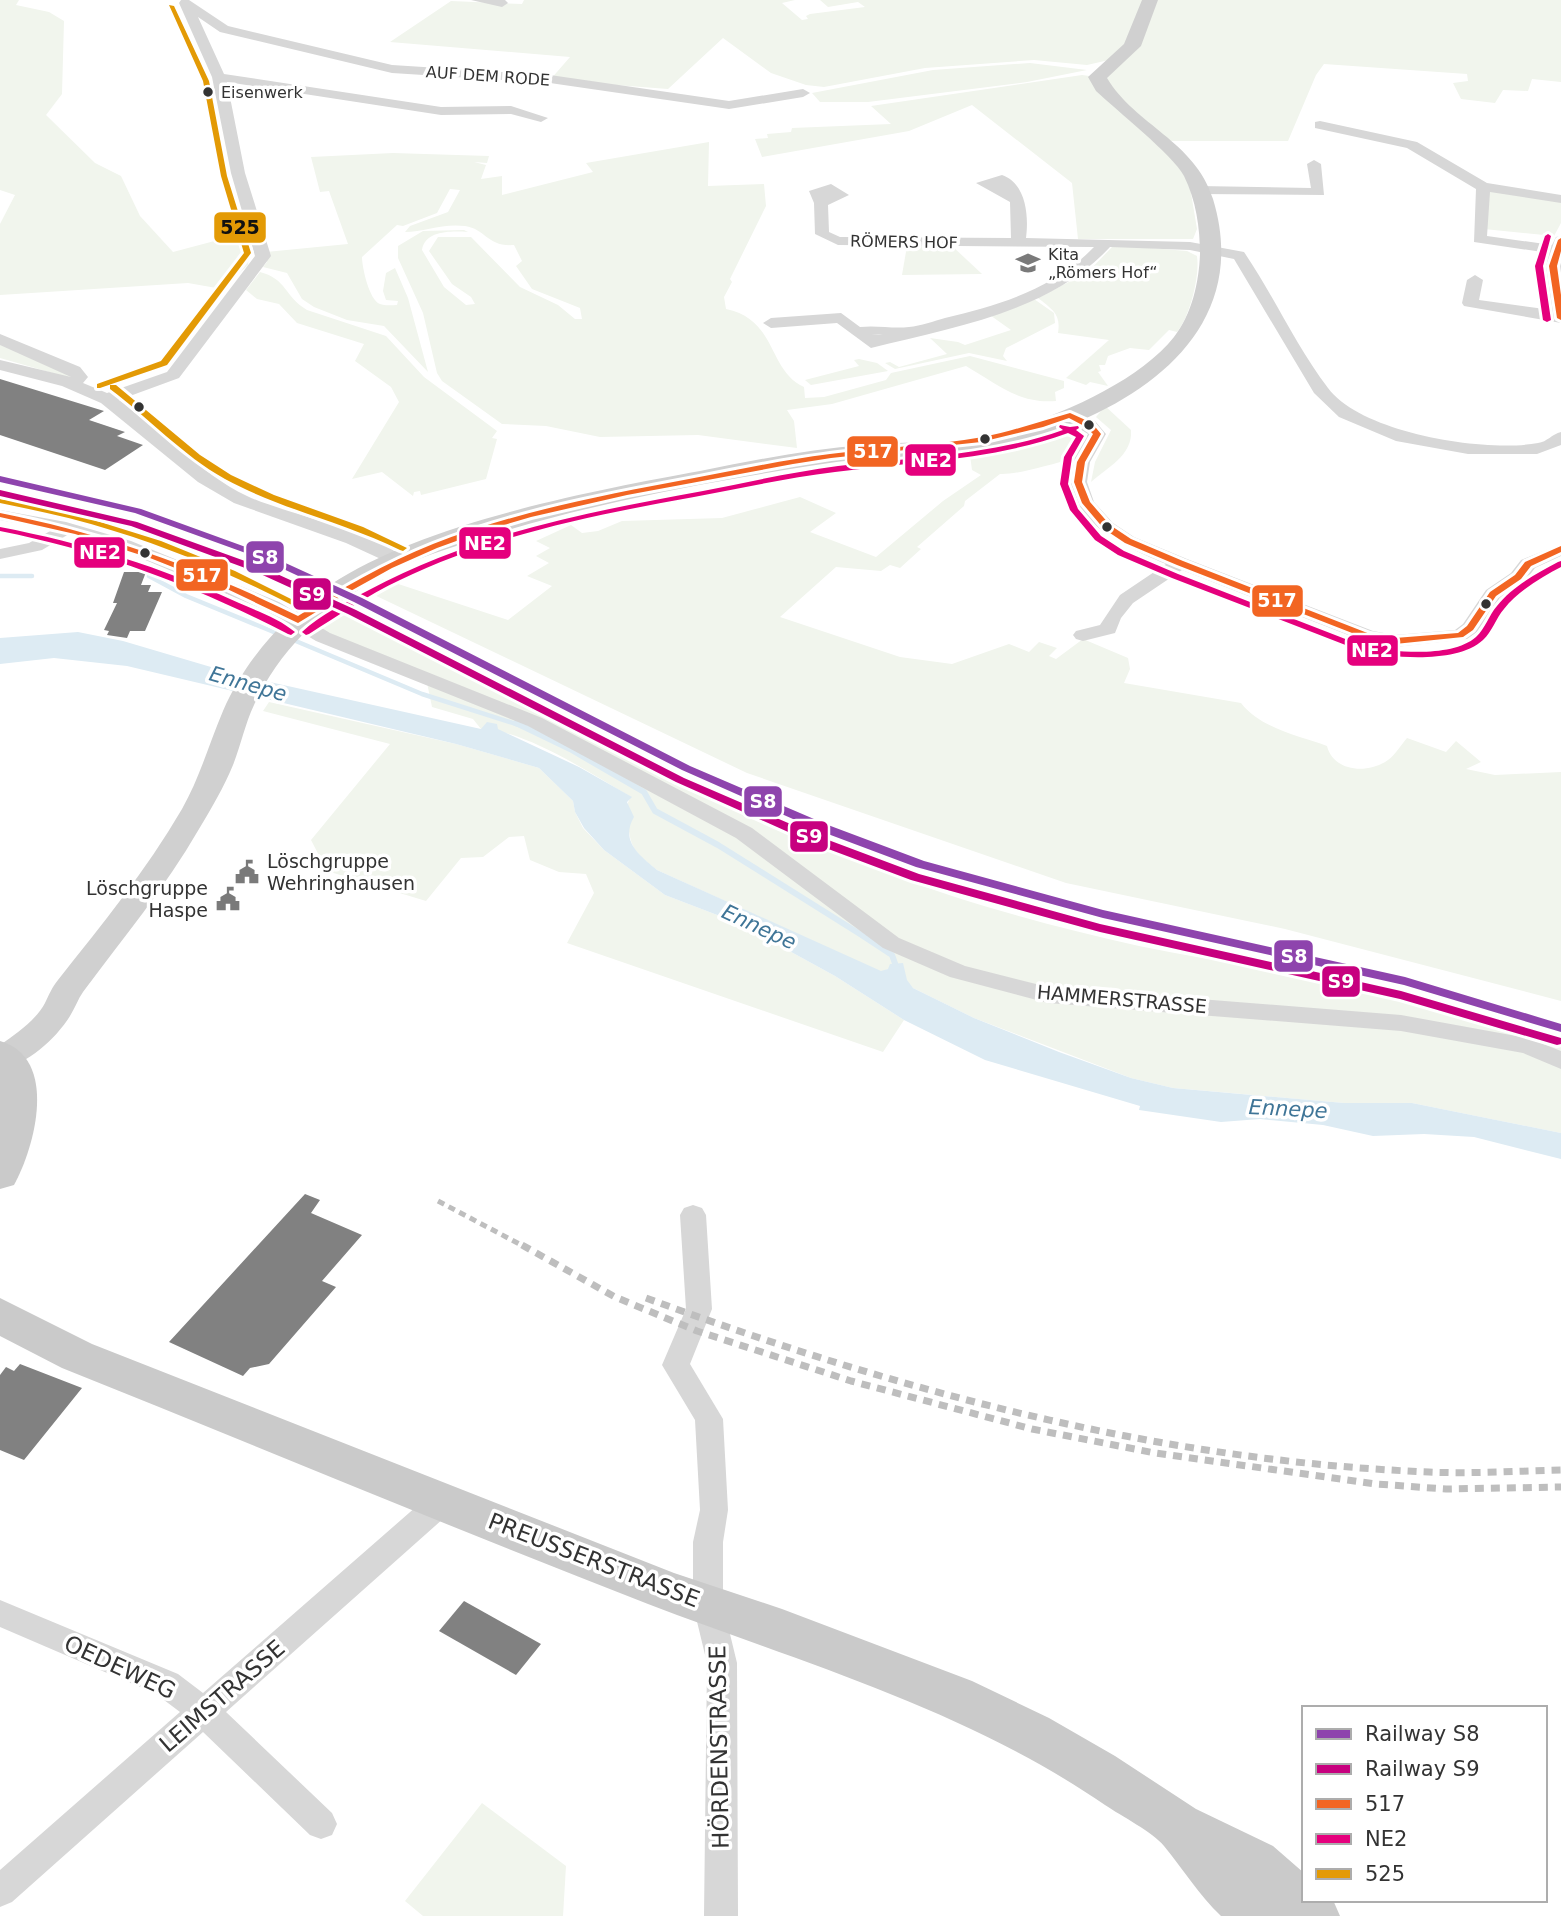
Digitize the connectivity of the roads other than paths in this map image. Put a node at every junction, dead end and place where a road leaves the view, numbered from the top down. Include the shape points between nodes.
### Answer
1 (477, 0) edge
2 (1150, 0) edge
3 (185, 1) edge
4 (502, 3) dead end
5 (219, 77) junction
6 (803, 93) dead end
7 (541, 118) dead end
8 (1320, 125) dead end
9 (1314, 164) dead end
10 (1483, 187) junction
11 (1199, 190) junction
12 (1561, 199) edge
13 (1017, 200) dead end
14 (821, 203) dead end
15 (1018, 241) junction
16 (1106, 243) junction
17 (1559, 245) edge
18 (1212, 250) junction
19 (1475, 280) dead end
20 (1561, 317) edge
21 (771, 323) dead end
22 (0, 339) edge
23 (0, 365) edge
24 (73, 384) junction
25 (105, 399) junction
26 (1070, 415) junction
27 (1558, 444) edge
28 (0, 515) edge
29 (66, 527) junction
30 (1561, 549) edge
31 (0, 554) edge
32 (387, 564) junction
33 (1180, 564) junction
34 (294, 625) junction
35 (1083, 635) dead end
36 (1, 1052) edge
37 (1561, 1061) edge
38 (0, 1175) edge
39 (693, 1216) dead end
40 (0, 1314) edge
41 (443, 1501) junction
42 (708, 1605) junction
43 (0, 1613) edge
44 (204, 1712) junction
45 (321, 1824) dead end
46 (1178, 1826) junction
47 (0, 1891) edge
48 (721, 1916) edge
49 (1258, 1916) edge
50 (1314, 1916) edge

1 - 4 street
2 - 11 street via 1132,46 1097,77 1189,168
3 - 5 street
3 - 6 street, AUF DEM RODE via 224,29 392,69 550,79 729,105
5 - 7 street via 441,111 510,110
5 - 25 street via 262,256 173,374
8 - 10 street via 1412,145
9 - 11 street via 1319,192
10 - 12 street
10 - 17 street via 1479,239
11 - 18 street
13 - 15 street
14 - 15 street, RÖMERS HOF via 822,234 838,241
15 - 16 street, RÖMERS HOF
16 - 18 street, RÖMERS HOF
16 - 21 street via 1079,272 1034,296 904,332 857,332 841,318
17 - 20 street via 1553,266
18 - 26 street via 1207,287 1188,337 1145,375
18 - 27 street, RÖMERS HOF via 1239,254 1322,393 1345,412 1381,430 1438,445 1496,451
19 - 20 street via 1470,303
22 - 24 street via 74,370 80,377
23 - 24 street
24 - 25 street
25 - 32 street via 220,489
26 - 32 street via 953,448 834,456 643,489 466,535
26 - 33 street via 1097,434 1081,462 1078,482 1086,503 1107,527 1128,541
28 - 29 street, HAMMERSTRASSE
29 - 31 street via 35,548
29 - 34 street, HAMMERSTRASSE via 155,556 272,606
30 - 33 street via 1528,564 1493,594 1460,635 1427,640 1395,641 1362,634
32 - 34 street via 329,597
33 - 35 street via 1121,604 1111,615 1108,629
34 - 36 street via 266,658 239,707 222,760 169,852 107,944 64,993 58,1009
34 - 37 street, HAMMERSTRASSE via 535,722 654,783 770,851 891,943 958,972 1048,995 1401,1023 1528,1046
36 - 38 main road via 14,1076 19,1104
39 - 42 street, HÖRDENSTRASSE via 699,1309 676,1364 709,1419 713,1510
40 - 41 main road, PREUSSERSTRASSE via 49,1344
41 - 42 main road, PREUSSERSTRASSE
41 - 44 street, LEIMSTRASSE
42 - 46 main road, PREUSSERSTRASSE via 982,1709 1098,1772
42 - 48 street, HÖRDENSTRASSE via 722,1663
43 - 44 street, OEDEWEG via 167,1684
44 - 45 street, OEDEWEG
44 - 47 street, LEIMSTRASSE
46 - 49 main road, PREUSSERSTRASSE via 1225,1885
46 - 50 main road, PREUSSERSTRASSE via 1255,1863

